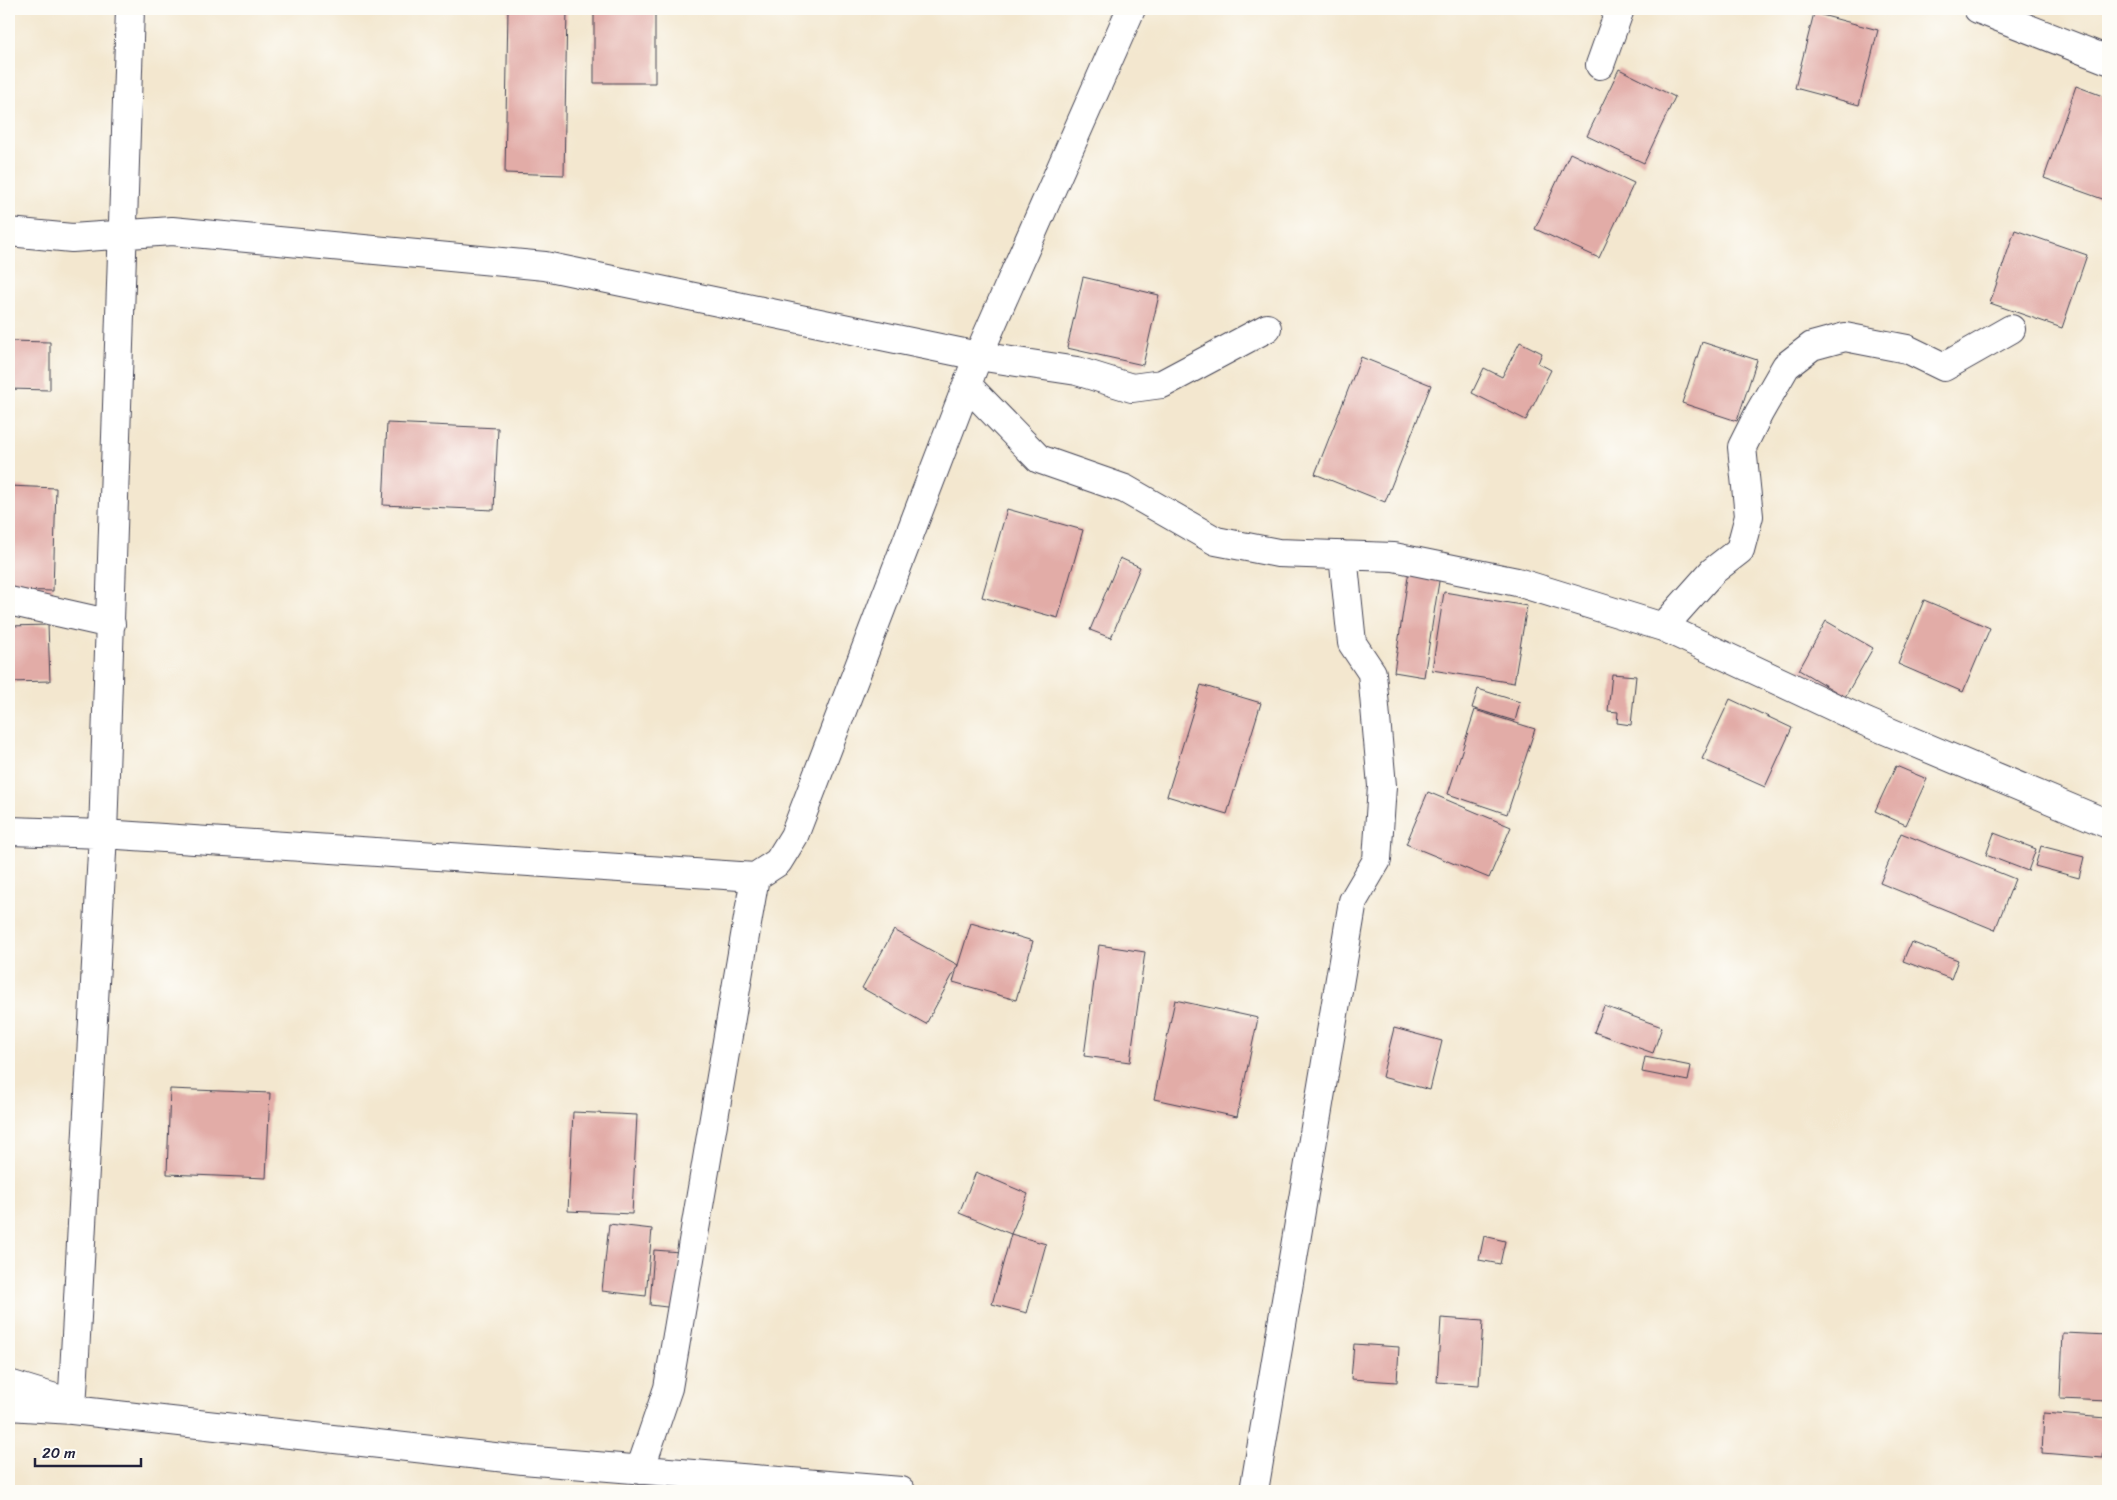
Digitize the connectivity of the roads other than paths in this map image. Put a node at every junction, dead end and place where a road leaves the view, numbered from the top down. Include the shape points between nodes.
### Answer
1 (130, 9) edge
2 (1131, 9) edge
3 (1620, 9) edge
4 (1978, 9) edge
5 (2108, 60) edge
6 (1600, 65) dead end
7 (9, 232) edge
8 (122, 235) junction
9 (1267, 328) dead end
10 (2011, 329) dead end
11 (978, 356) junction
12 (967, 385) junction
13 (1343, 555) junction
14 (9, 601) edge
15 (111, 624) junction
16 (1663, 627) junction
17 (2108, 824) edge
18 (9, 831) edge
19 (103, 834) junction
20 (755, 877) junction
21 (9, 1384) edge
22 (64, 1404) junction
23 (9, 1406) edge
24 (640, 1470) junction
25 (901, 1491) edge
26 (1254, 1491) edge

1 - 8 street
2 - 11 street
3 - 6 street
4 - 5 street
7 - 8 street via 72,238
8 - 11 street via 172,231 545,266
8 - 15 street
9 - 11 street via 1162,384 1132,388 1077,371
10 - 16 street via 1944,366 1906,349 1845,337 1812,346 1786,366 1742,447 1749,516 1740,550 1712,571
11 - 12 street
12 - 13 street via 1039,459 1125,489 1216,540 1278,553
12 - 20 street via 794,836 778,862
13 - 16 street via 1394,557 1517,582
13 - 26 street via 1352,643 1372,673 1382,786 1377,860 1353,901
14 - 15 street
15 - 19 street
16 - 17 street via 1866,722
18 - 19 street
19 - 20 street
19 - 22 street
20 - 24 street via 668,1388
21 - 22 street
22 - 23 street
22 - 24 street via 513,1459
24 - 25 street

